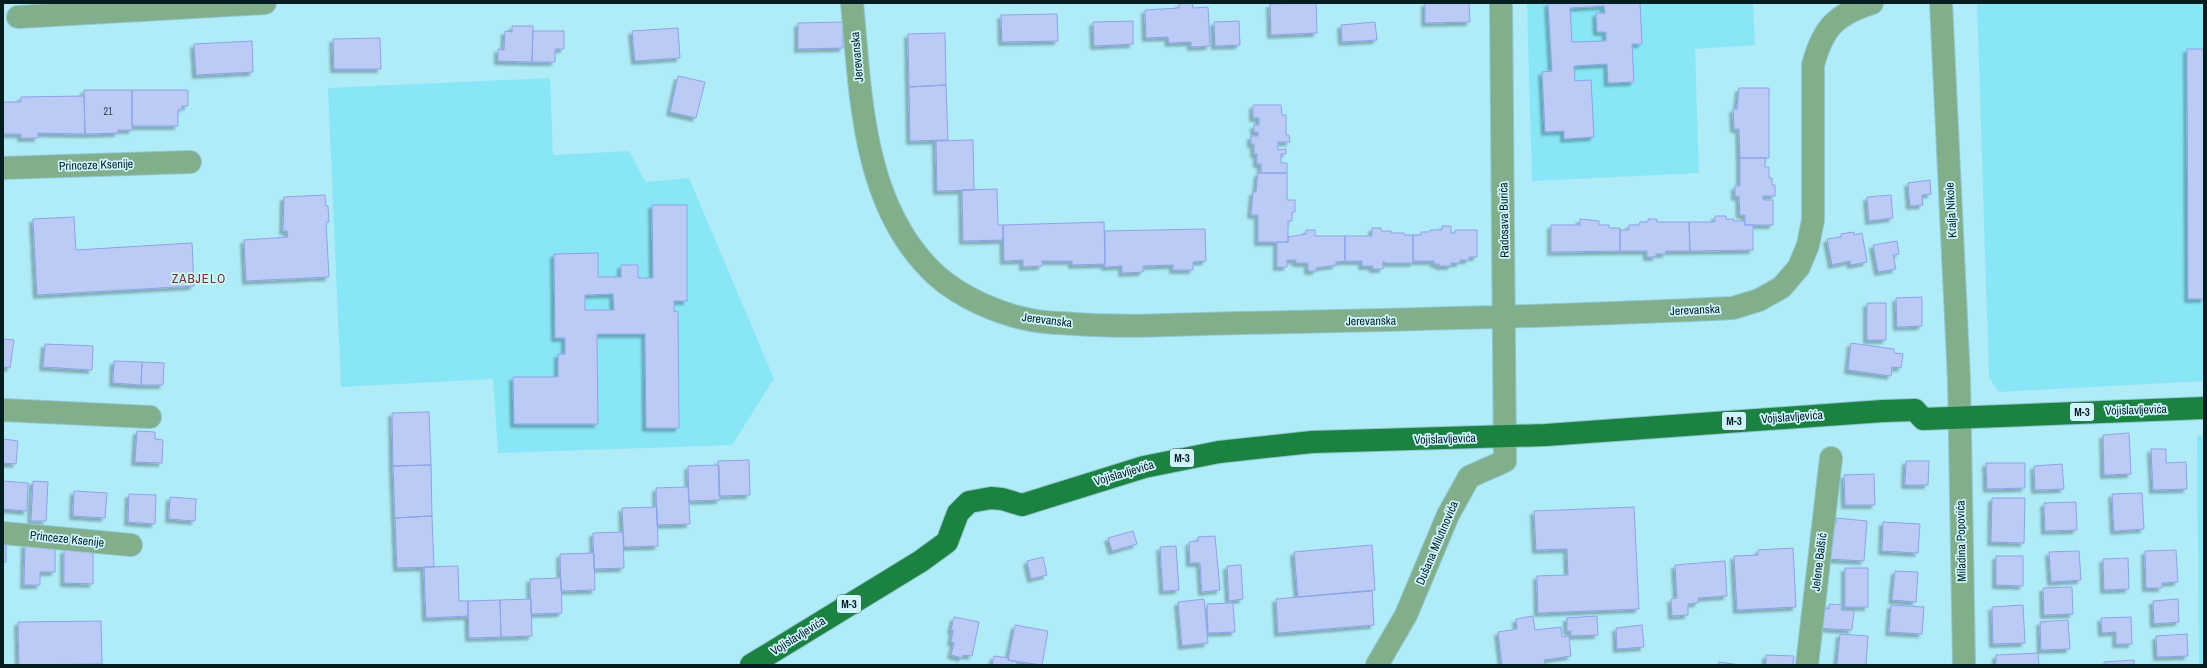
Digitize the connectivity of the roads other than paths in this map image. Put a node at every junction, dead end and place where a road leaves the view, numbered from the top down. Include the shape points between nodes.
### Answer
1 (265, 3) edge
2 (852, 3) edge
3 (1501, 3) edge
4 (1872, 3) edge
5 (1941, 3) edge
6 (18, 17) dead end
7 (190, 162) dead end
8 (3, 168) edge
9 (1505, 319) junction
10 (2204, 408) edge
11 (3, 410) edge
12 (150, 417) dead end
13 (1960, 417) junction
14 (1506, 437) junction
15 (1831, 458) dead end
16 (3, 533) edge
17 (131, 545) dead end
18 (751, 665) edge
19 (1377, 665) edge
20 (1807, 665) edge
21 (1964, 665) edge

1 - 6 street
2 - 9 street, Jerevanska via 868,146 882,189 898,224 915,251 938,276 961,293 995,310 1032,321 1117,327
3 - 9 street, Radosava Burića
4 - 9 street, Jerevanska via 1846,14 1828,27 1819,46 1813,65 1813,220 1808,245 1799,267 1782,287 1759,300 1732,308
5 - 13 street, Kralja Nikole
7 - 8 street, Princeze Ksenije
9 - 14 street, Radosava Burića
10 - 13 main road, Vojislavljevića / M-3
11 - 12 street
13 - 14 main road, Vojislavljevića / M-3 via 1924,419 1915,410 1883,411
13 - 21 street, Miladina Popovića
14 - 18 main road, Vojislavljevića / M-3 via 1312,442 1274,446 1162,462 1022,505 996,498 969,502 958,513 947,542 921,561
14 - 19 street, Dušana Milutinovića via 1505,461 1468,477 1406,615
15 - 20 street, Jelene Balšić
16 - 17 street, Princeze Ksenije

